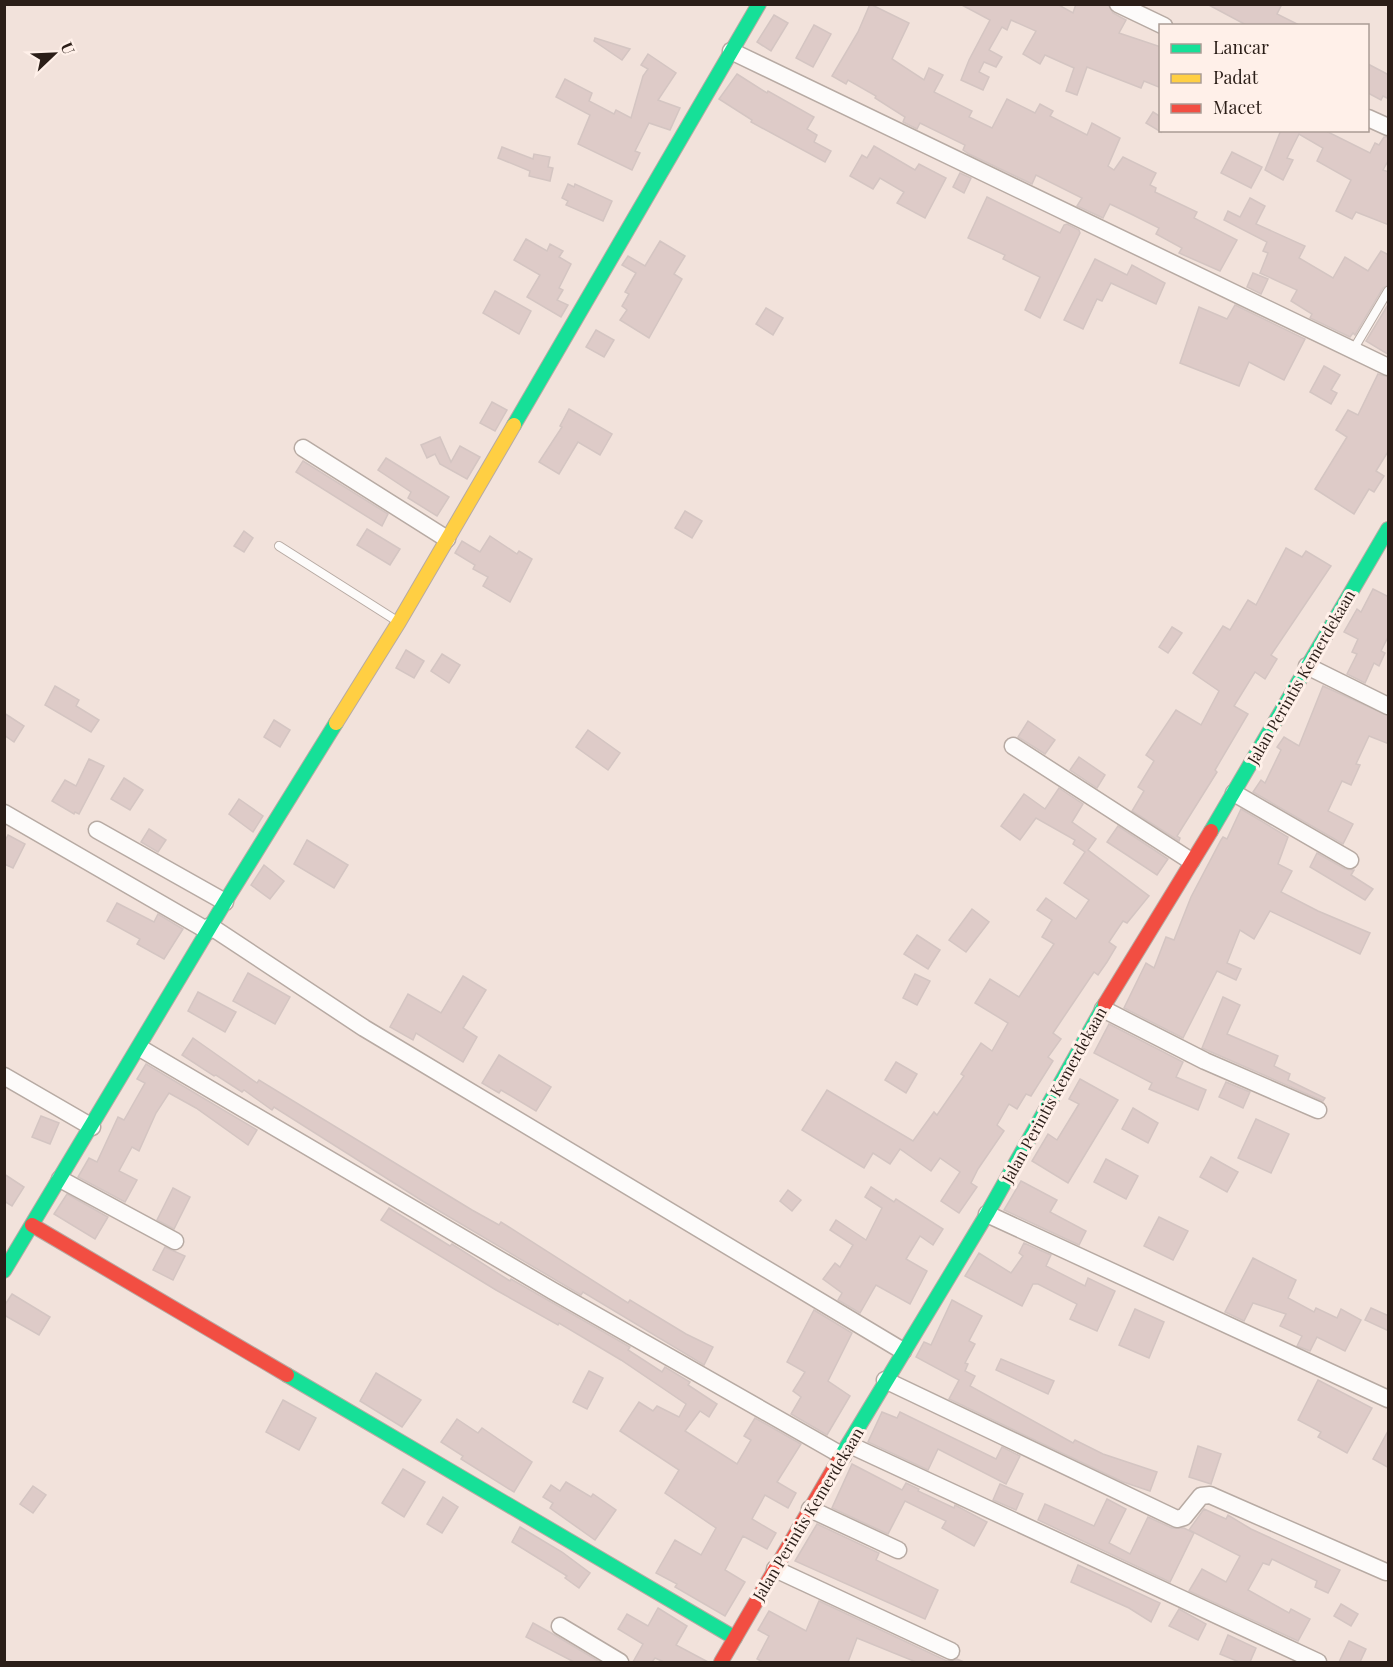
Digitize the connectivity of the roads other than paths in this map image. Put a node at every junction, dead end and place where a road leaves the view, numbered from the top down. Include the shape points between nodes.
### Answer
1 (759, 4) edge
2 (1118, 4) edge
3 (1160, 24) edge
4 (731, 51) junction
5 (1369, 118) edge
6 (1389, 127) edge
7 (1389, 291) edge
8 (1353, 350) junction
9 (1389, 367) edge
10 (303, 448) dead end
11 (1389, 529) edge
12 (447, 539) junction
13 (279, 546) dead end
14 (399, 622) junction
15 (1307, 666) junction
16 (1389, 706) edge
17 (1012, 746) dead end
18 (1234, 793) junction
19 (4, 813) edge
20 (97, 830) dead end
21 (1350, 860) dead end
22 (1191, 861) junction
23 (225, 902) junction
24 (209, 929) junction
25 (1103, 1009) junction
26 (141, 1048) junction
27 (4, 1076) edge
28 (1318, 1110) dead end
29 (92, 1127) junction
30 (60, 1179) junction
31 (987, 1214) junction
32 (32, 1225) junction
33 (175, 1241) dead end
34 (4, 1271) edge
35 (903, 1351) junction
36 (885, 1380) junction
37 (1389, 1399) edge
38 (846, 1450) junction
39 (810, 1509) junction
40 (897, 1550) dead end
41 (775, 1569) junction
42 (1386, 1572) dead end
43 (560, 1626) dead end
44 (735, 1638) junction
45 (951, 1651) dead end
46 (620, 1662) edge
47 (721, 1662) edge
48 (1318, 1662) edge

1 - 4 street
2 - 3 street
4 - 8 street
4 - 12 street
5 - 6 street
7 - 8 lane
8 - 9 street
10 - 12 street
11 - 15 street, Jalan Perintis Kemerdekaan
12 - 14 street
13 - 14 lane
14 - 23 street
15 - 16 street
15 - 18 street, Jalan Perintis Kemerdekaan
17 - 22 street
18 - 21 street
18 - 22 street, Jalan Perintis Kemerdekaan
19 - 24 street
20 - 23 street
22 - 25 street, Jalan Perintis Kemerdekaan
23 - 24 street
24 - 26 street
24 - 35 street via 364,1028
25 - 28 street via 1205,1061
25 - 31 street, Jalan Perintis Kemerdekaan
26 - 29 street
26 - 38 street via 543,1285
27 - 29 street
29 - 30 street
30 - 32 street
30 - 33 street
31 - 35 street, Jalan Perintis Kemerdekaan
31 - 37 street
32 - 34 street
32 - 44 street
35 - 36 street, Jalan Perintis Kemerdekaan
36 - 38 street, Jalan Perintis Kemerdekaan
36 - 42 street via 1177,1519 1186,1515 1201,1496 1210,1495
38 - 39 street, Jalan Perintis Kemerdekaan
38 - 48 street
39 - 40 street
39 - 41 street, Jalan Perintis Kemerdekaan
41 - 44 street, Jalan Perintis Kemerdekaan
41 - 45 street
43 - 46 street
44 - 47 street, Jalan Perintis Kemerdekaan

